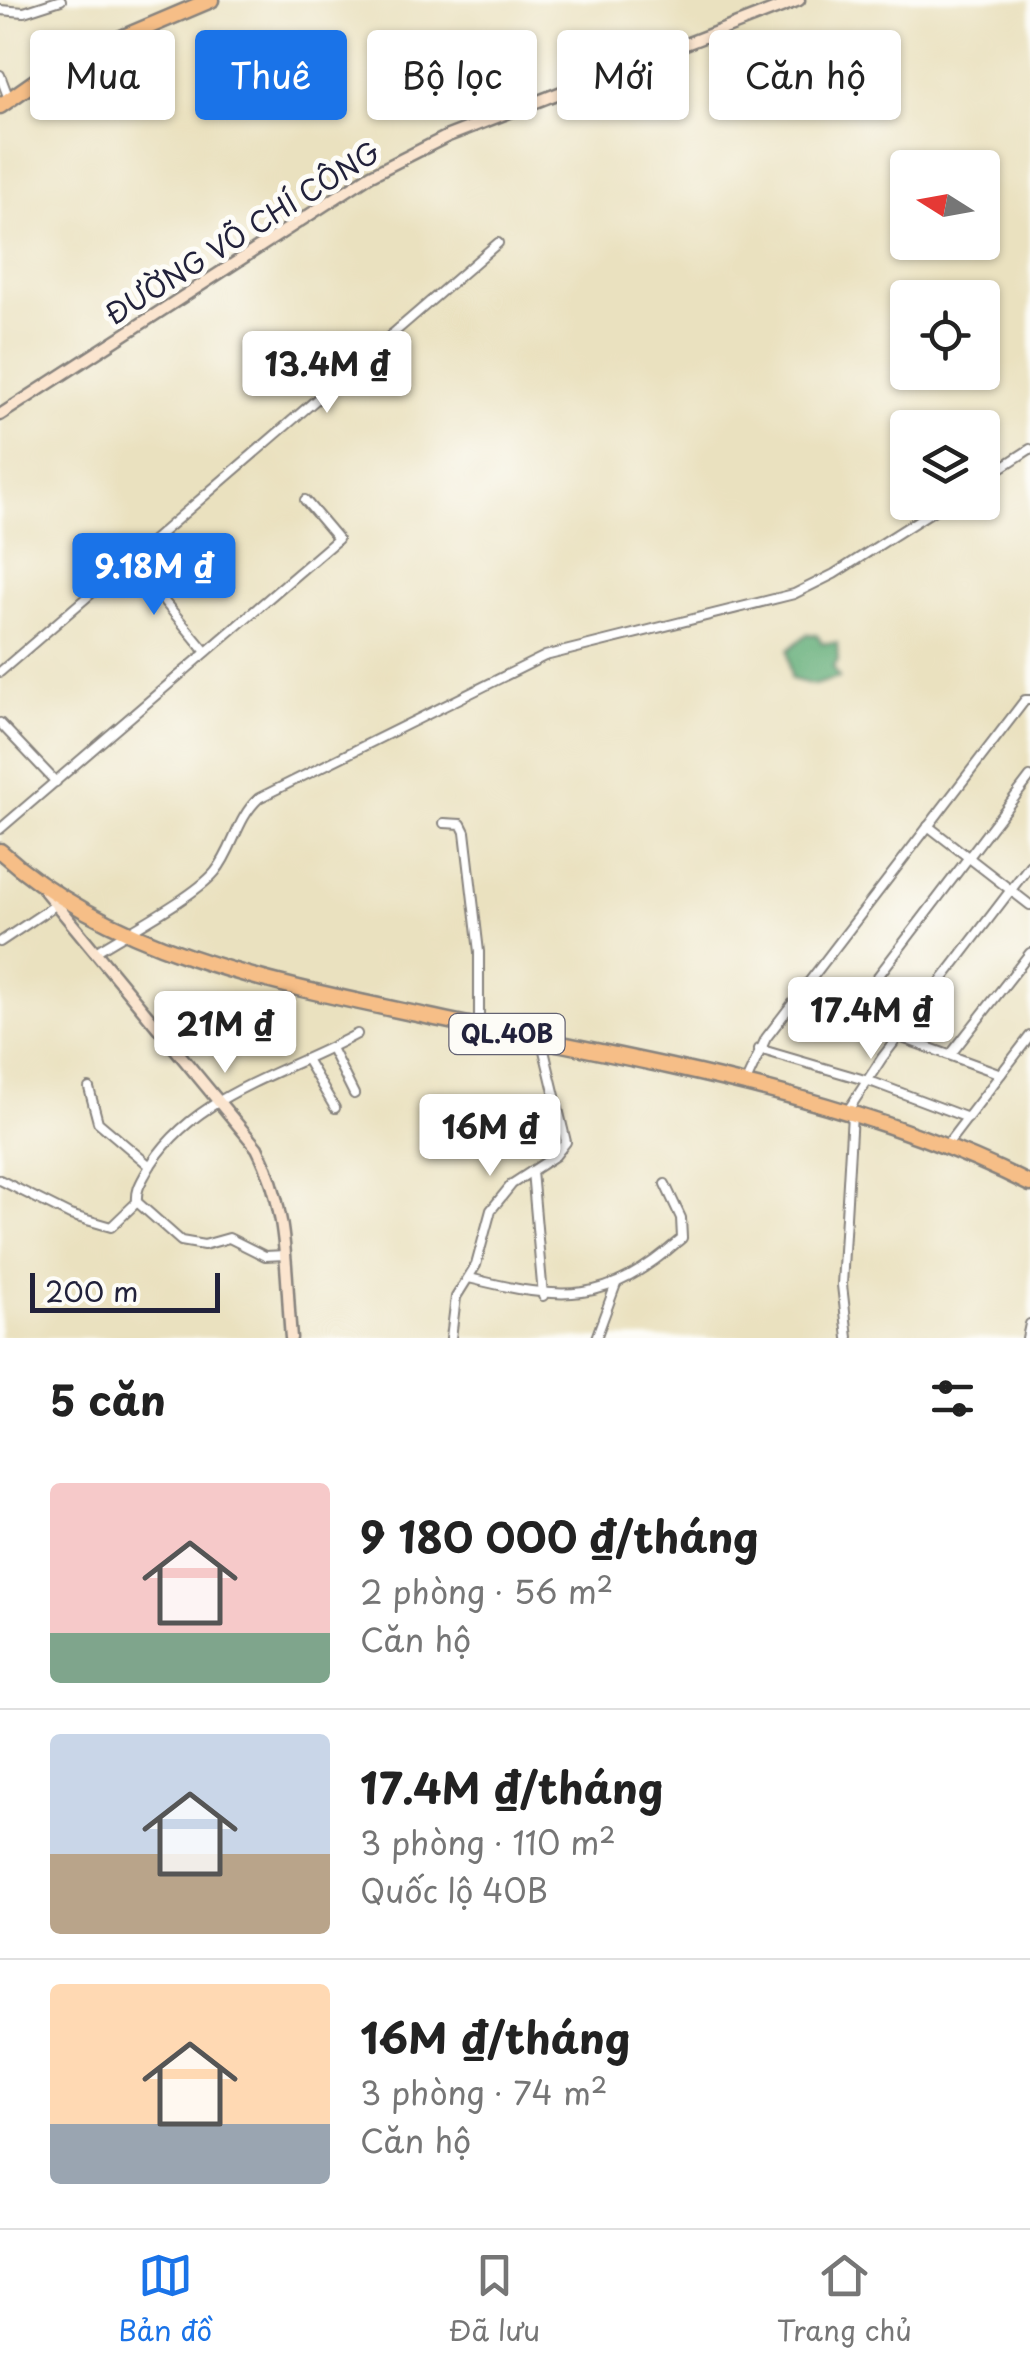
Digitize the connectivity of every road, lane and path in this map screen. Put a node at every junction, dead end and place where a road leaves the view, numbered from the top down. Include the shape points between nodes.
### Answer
1 (61, 0) edge
2 (211, 0) edge
3 (800, 0) edge
4 (0, 10) edge
5 (0, 75) edge
6 (4, 102) edge
7 (498, 243) dead end
8 (0, 416) edge
9 (1030, 449) edge
10 (1000, 468) edge
11 (305, 500) dead end
12 (919, 520) edge
13 (130, 560) junction
14 (206, 652) junction
15 (0, 672) edge
16 (1030, 700) edge
17 (0, 724) edge
18 (1030, 776) edge
19 (56, 782) junction
20 (444, 823) dead end
21 (928, 826) junction
22 (0, 829) edge
23 (0, 851) edge
24 (968, 858) junction
25 (1030, 865) edge
26 (28, 874) junction
27 (1011, 890) junction
28 (58, 904) junction
29 (1030, 905) edge
30 (128, 932) junction
31 (0, 942) edge
32 (97, 951) junction
33 (1030, 953) edge
34 (800, 994) junction
35 (847, 1017) junction
36 (479, 1028) junction
37 (357, 1034) dead end
38 (900, 1035) junction
39 (1030, 1036) edge
40 (542, 1042) junction
41 (331, 1048) junction
42 (759, 1048) junction
43 (951, 1054) junction
44 (306, 1059) junction
45 (1001, 1074) junction
46 (866, 1080) junction
47 (744, 1086) junction
48 (89, 1088) dead end
49 (354, 1094) dead end
50 (221, 1103) junction
51 (335, 1108) dead end
52 (850, 1112) junction
53 (968, 1118) junction
54 (946, 1147) junction
55 (150, 1166) junction
56 (532, 1171) junction
57 (0, 1180) edge
58 (665, 1184) dead end
59 (1030, 1184) edge
60 (138, 1202) junction
61 (286, 1255) junction
62 (468, 1278) junction
63 (616, 1284) junction
64 (543, 1296) junction
65 (1030, 1324) edge
66 (291, 1338) edge
67 (451, 1338) edge
68 (596, 1338) edge
69 (848, 1338) edge
70 (1026, 1338) edge

1 - 4 street via 24,12
2 - 6 highway via 60,64
3 - 8 main road, ĐƯỜNG VÕ CHÍ CÔNG via 448,136 370,175
5 - 6 street
7 - 13 street
9 - 10 street
11 - 14 street via 338,540
12 - 30 street via 794,594 545,656 259,798 208,879
13 - 14 street
13 - 15 street
14 - 19 street
16 - 21 street
17 - 19 street
18 - 24 street
19 - 22 street
20 - 36 street via 461,824 467,847 479,952
21 - 24 street
21 - 34 street
23 - 26 highway, QL.40B
24 - 27 street
24 - 35 street
25 - 27 street
26 - 28 main road
26 - 30 highway, QL.40B
27 - 29 street
27 - 38 street
28 - 31 street
28 - 32 main road
30 - 32 street
30 - 36 highway, QL.40B via 298,989
32 - 50 main road
33 - 43 street
34 - 35 street via 809,1004
34 - 42 street
35 - 38 street
36 - 40 highway, QL.40B
37 - 41 street
38 - 43 street
38 - 46 street
39 - 45 street
40 - 47 highway, QL.40B
40 - 56 street via 568,1136 562,1151
41 - 44 street
41 - 49 street
42 - 46 street
42 - 47 street
43 - 45 street
44 - 50 street
44 - 51 street
45 - 53 street
46 - 52 street
46 - 53 street
47 - 52 highway, QL.40B
48 - 55 street via 98,1122
50 - 55 street via 173,1132
50 - 61 main road via 257,1148 276,1186
52 - 54 highway, QL.40B
52 - 69 street via 842,1268
53 - 54 street
54 - 59 highway, QL.40B
55 - 60 street
56 - 62 street via 490,1210
56 - 64 street
57 - 60 street via 106,1228
58 - 63 street via 681,1218 682,1238
60 - 61 street via 181,1241 197,1246 230,1238 265,1256
61 - 66 main road
62 - 64 street
62 - 67 street via 456,1297
63 - 64 street
63 - 68 street
65 - 70 street

